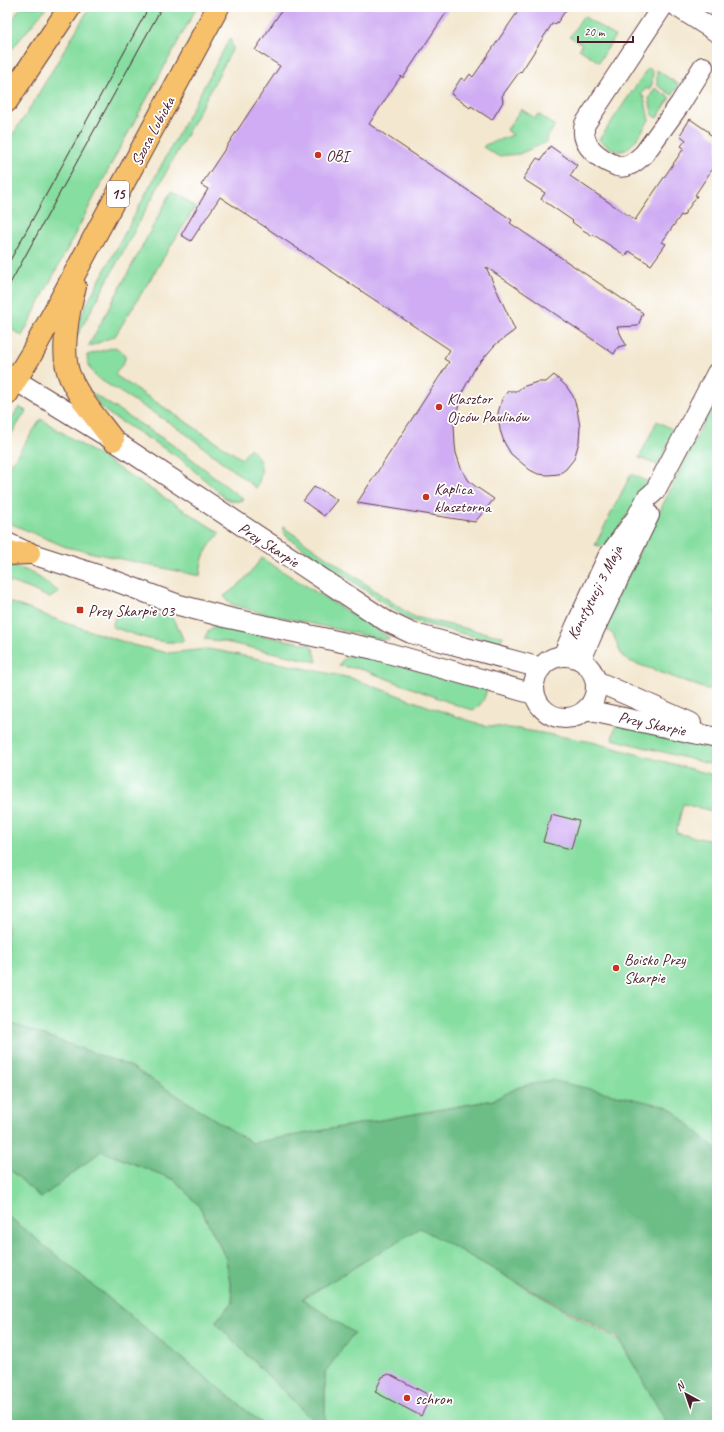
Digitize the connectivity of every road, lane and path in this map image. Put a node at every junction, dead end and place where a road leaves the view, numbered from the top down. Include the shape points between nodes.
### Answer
1 (70, 7) edge
2 (218, 7) edge
3 (662, 7) edge
4 (678, 7) edge
5 (717, 32) edge
6 (703, 67) dead end
7 (7, 101) edge
8 (84, 257) junction
9 (717, 373) edge
10 (10, 383) edge
11 (113, 440) junction
12 (655, 491) junction
13 (7, 543) edge
14 (29, 553) junction
15 (7, 554) edge
16 (572, 634) junction
17 (572, 658) junction
18 (521, 662) junction
19 (541, 668) junction
20 (596, 681) junction
21 (534, 694) junction
22 (586, 710) junction
23 (717, 734) edge
24 (717, 738) edge

1 - 7 main road
2 - 8 main road, Szosa Lubicka / 15
3 - 6 street via 585,124 583,131 586,144 614,165 630,165 644,154
4 - 5 street
8 - 10 main road, Szosa Lubicka / 15
8 - 11 main road via 73,294 65,340 66,367 75,389
9 - 12 street, Konstytucji 3 Maja
10 - 11 street, Przy Skarpie
11 - 18 street, Przy Skarpie via 386,622 412,633
12 - 16 street, Konstytucji 3 Maja via 647,498 608,556
12 - 17 street, Konstytucji 3 Maja via 656,501 595,627
13 - 14 street
14 - 15 main road
14 - 21 street via 179,605 374,649
16 - 17 street, Konstytucji 3 Maja
16 - 18 street via 559,645
17 - 19 street via 551,659
17 - 20 street via 590,669
18 - 19 street, Przy Skarpie
19 - 21 street via 536,676
20 - 22 street via 595,697
20 - 23 street, Przy Skarpie
21 - 22 street via 542,709 556,717 572,718
22 - 24 street, Przy Skarpie

